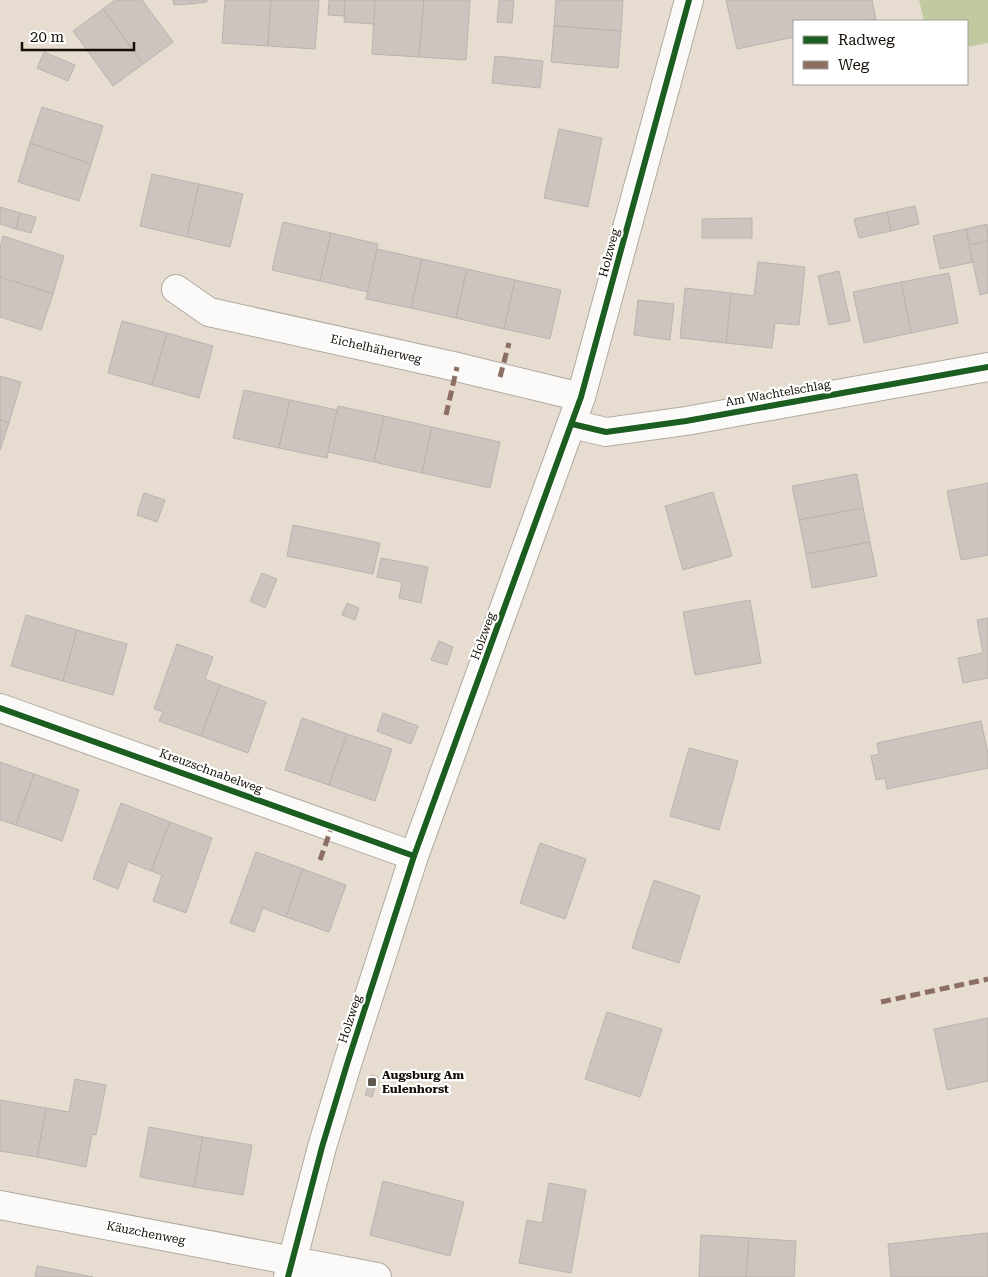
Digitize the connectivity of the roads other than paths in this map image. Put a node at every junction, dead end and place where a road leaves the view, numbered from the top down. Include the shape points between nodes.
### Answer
1 (690, 0) edge
2 (176, 289) dead end
3 (988, 367) edge
4 (581, 397) junction
5 (572, 424) junction
6 (0, 708) edge
7 (414, 856) junction
8 (0, 1205) edge
9 (290, 1268) edge
10 (377, 1277) edge

1 - 4 street, Holzweg
2 - 4 street, Eichelhäherweg via 209,312
3 - 5 street, Am Wachtelschlag via 686,421 606,432
4 - 5 street, Holzweg
5 - 7 street, Holzweg
6 - 7 street, Kreuzschnabelweg
7 - 9 street, Holzweg via 345,1069
8 - 9 street, Käuzchenweg
9 - 10 street, Käuzchenweg

